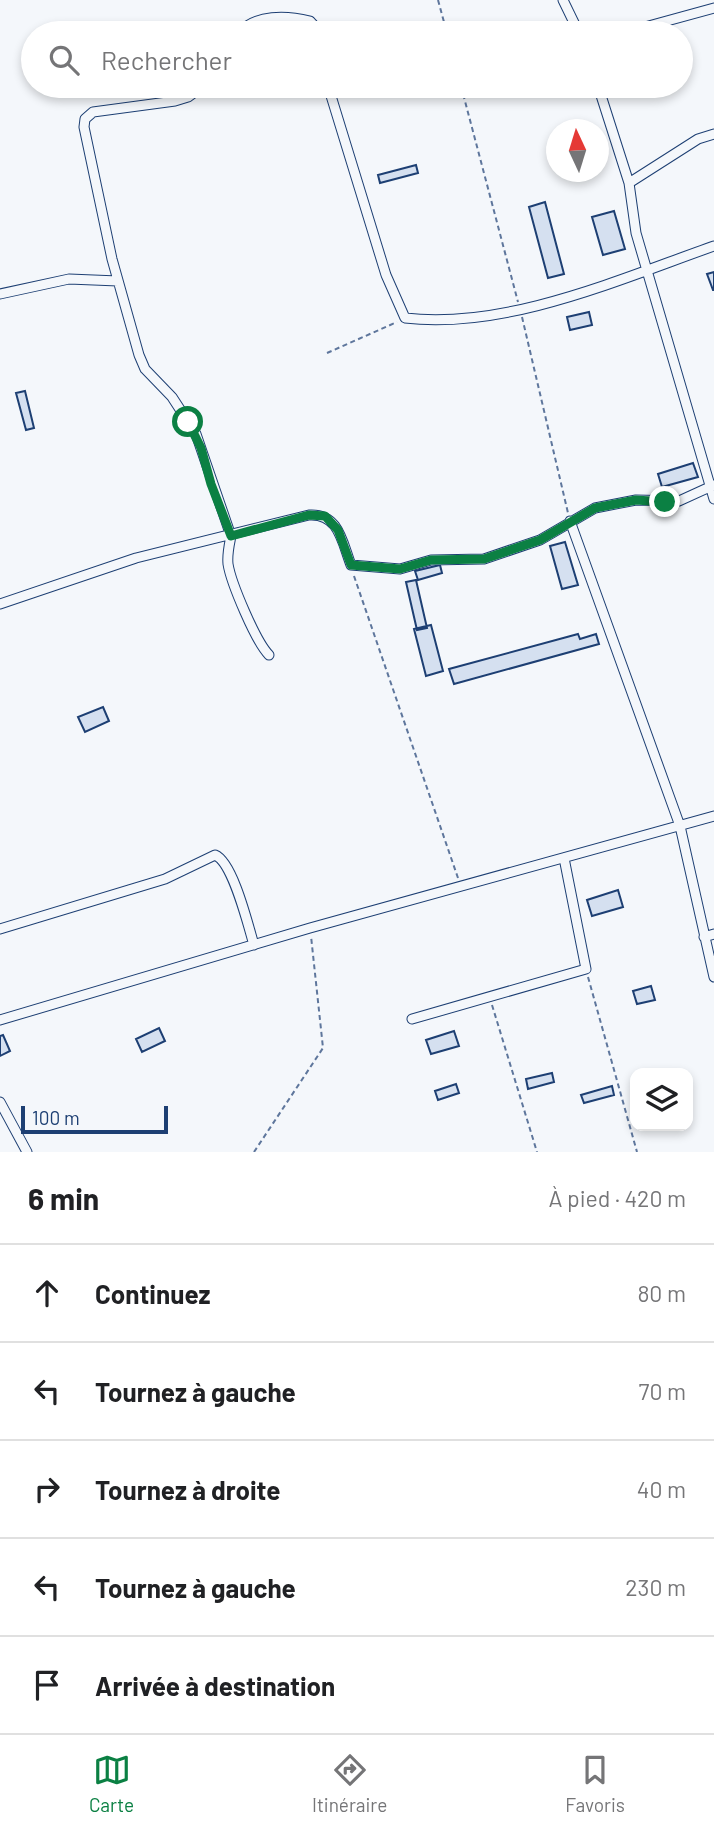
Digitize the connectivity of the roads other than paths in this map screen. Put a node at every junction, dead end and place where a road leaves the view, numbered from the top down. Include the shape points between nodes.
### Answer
1 (563, 0) edge
2 (714, 8) edge
3 (252, 21) edge
4 (310, 21) edge
5 (573, 21) edge
6 (667, 21) edge
7 (181, 98) edge
8 (332, 98) edge
9 (602, 98) edge
10 (714, 134) edge
11 (629, 183) junction
12 (714, 246) edge
13 (647, 269) junction
14 (118, 281) junction
15 (0, 294) edge
16 (712, 485) edge
17 (714, 499) edge
18 (570, 521) junction
19 (231, 536) junction
20 (0, 604) edge
21 (269, 655) dead end
22 (714, 816) edge
23 (680, 826) junction
24 (564, 858) junction
25 (0, 929) edge
26 (714, 934) edge
27 (704, 937) junction
28 (254, 945) junction
29 (714, 977) edge
30 (412, 1019) dead end
31 (0, 1020) edge
32 (0, 1102) edge
33 (27, 1152) edge

1 - 5 street
2 - 6 street
3 - 4 street
7 - 14 street via 105,109 85,120 86,143
8 - 13 street via 386,275 405,318 447,320 520,310
9 - 11 street
10 - 11 street
11 - 13 street
12 - 13 street
13 - 16 street
14 - 15 street via 69,279
14 - 19 street via 145,369 172,397 196,434
16 - 17 street
16 - 18 street via 679,501 608,504
18 - 19 street via 540,540 484,559 431,560 400,569 351,565 338,530 325,516 309,515
18 - 23 street
19 - 20 street via 136,558
19 - 21 street via 229,568
22 - 23 street
23 - 24 street
23 - 27 street
24 - 28 street
24 - 30 street via 586,969
25 - 28 street via 165,879 215,855 230,874
26 - 27 street
27 - 29 street
28 - 31 street
32 - 33 street

